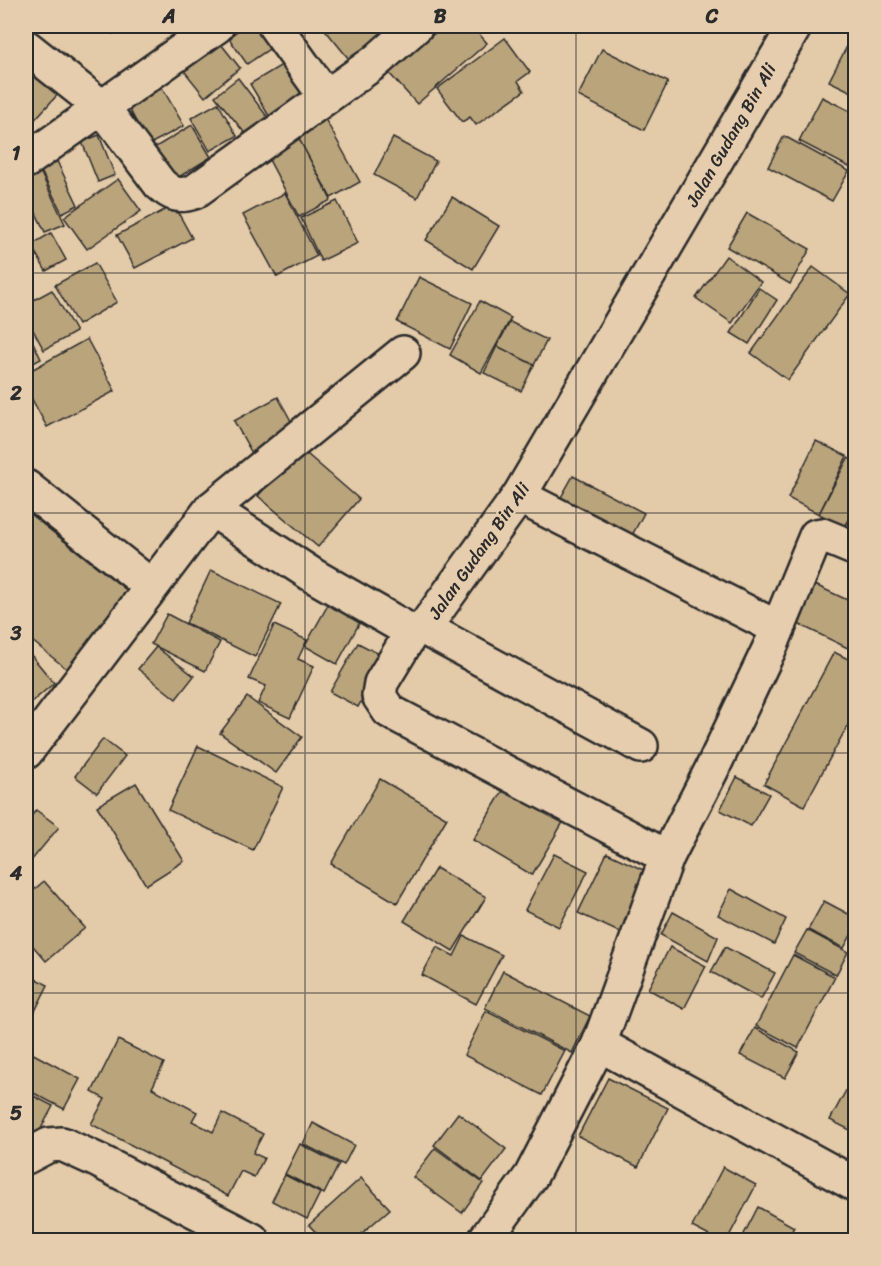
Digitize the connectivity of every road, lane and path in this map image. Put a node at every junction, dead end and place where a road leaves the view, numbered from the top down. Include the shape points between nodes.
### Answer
1 (217, 26) edge
2 (275, 26) edge
3 (416, 26) edge
4 (795, 26) edge
5 (26, 47) edge
6 (325, 96) junction
7 (103, 108) junction
8 (26, 162) edge
9 (403, 353) dead end
10 (26, 487) edge
11 (519, 496) junction
12 (211, 509) junction
13 (855, 549) edge
14 (151, 586) junction
15 (762, 620) dead end
16 (418, 630) junction
17 (641, 746) dead end
18 (26, 752) edge
19 (667, 857) junction
20 (599, 1044) junction
21 (26, 1157) edge
22 (855, 1185) edge
23 (252, 1240) edge
24 (485, 1240) edge

1 - 7 street
2 - 6 street
3 - 6 street via 375,62
4 - 11 street, Jalan Gudang Bin Ali
5 - 7 street
6 - 7 street via 194,192 178,195 160,184
7 - 8 street
9 - 12 street
10 - 14 street
11 - 15 street
11 - 16 street, Jalan Gudang Bin Ali
12 - 14 street
12 - 16 street, Jalan Gudang Bin Ali via 314,576
13 - 19 street via 816,536 772,643
14 - 18 street
16 - 17 street
16 - 19 street via 381,683 379,696 389,711
19 - 20 street
20 - 22 street
20 - 24 street via 531,1176
21 - 23 street via 49,1145 62,1144

